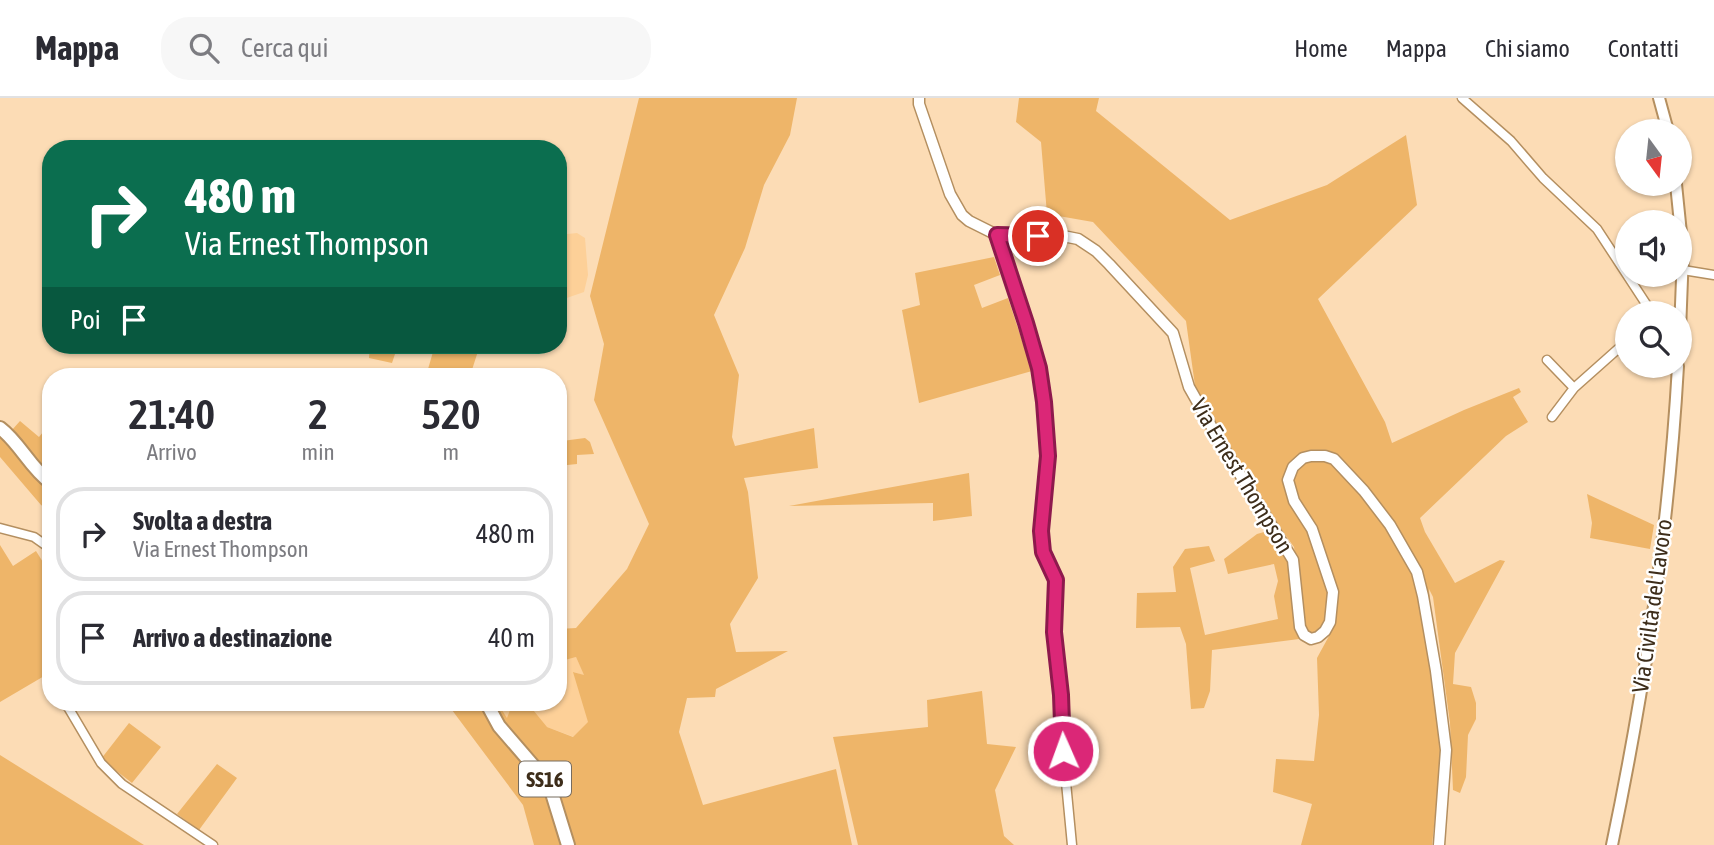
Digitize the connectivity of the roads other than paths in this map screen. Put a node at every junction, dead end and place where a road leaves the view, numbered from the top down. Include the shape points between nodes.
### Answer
1 (919, 98) edge
2 (1462, 98) edge
3 (1659, 98) edge
4 (1665, 119) edge
5 (997, 235) junction
6 (1692, 271) edge
7 (1714, 275) edge
8 (1644, 301) edge
9 (1615, 352) edge
10 (1547, 360) dead end
11 (1677, 378) edge
12 (1574, 388) junction
13 (1552, 417) dead end
14 (0, 428) edge
15 (42, 477) edge
16 (0, 528) edge
17 (42, 543) edge
18 (70, 711) edge
19 (490, 711) edge
20 (213, 845) edge
21 (568, 845) edge
22 (1072, 845) edge
23 (1439, 845) edge
24 (1612, 845) edge

1 - 5 street, Via Ernest Thompson via 954,203 969,221
2 - 8 street via 1597,229
3 - 4 main road
5 - 22 street via 1039,368 1044,402 1048,456 1041,531 1043,552 1056,580 1054,652
5 - 23 street, Via Ernest Thompson via 1078,240 1102,257 1173,333 1189,387 1293,560 1304,635 1311,639 1325,631 1333,592 1312,529 1291,493 1288,480 1293,467 1311,456 1334,459 1390,525 1417,572 1436,671 1447,750
6 - 7 street
9 - 12 street
10 - 12 street
11 - 24 main road, Via Civiltà del Lavoro via 1669,494
12 - 13 street
14 - 15 main road
16 - 17 street
18 - 20 street via 96,756 115,777
19 - 21 main road, SS16 via 544,777

